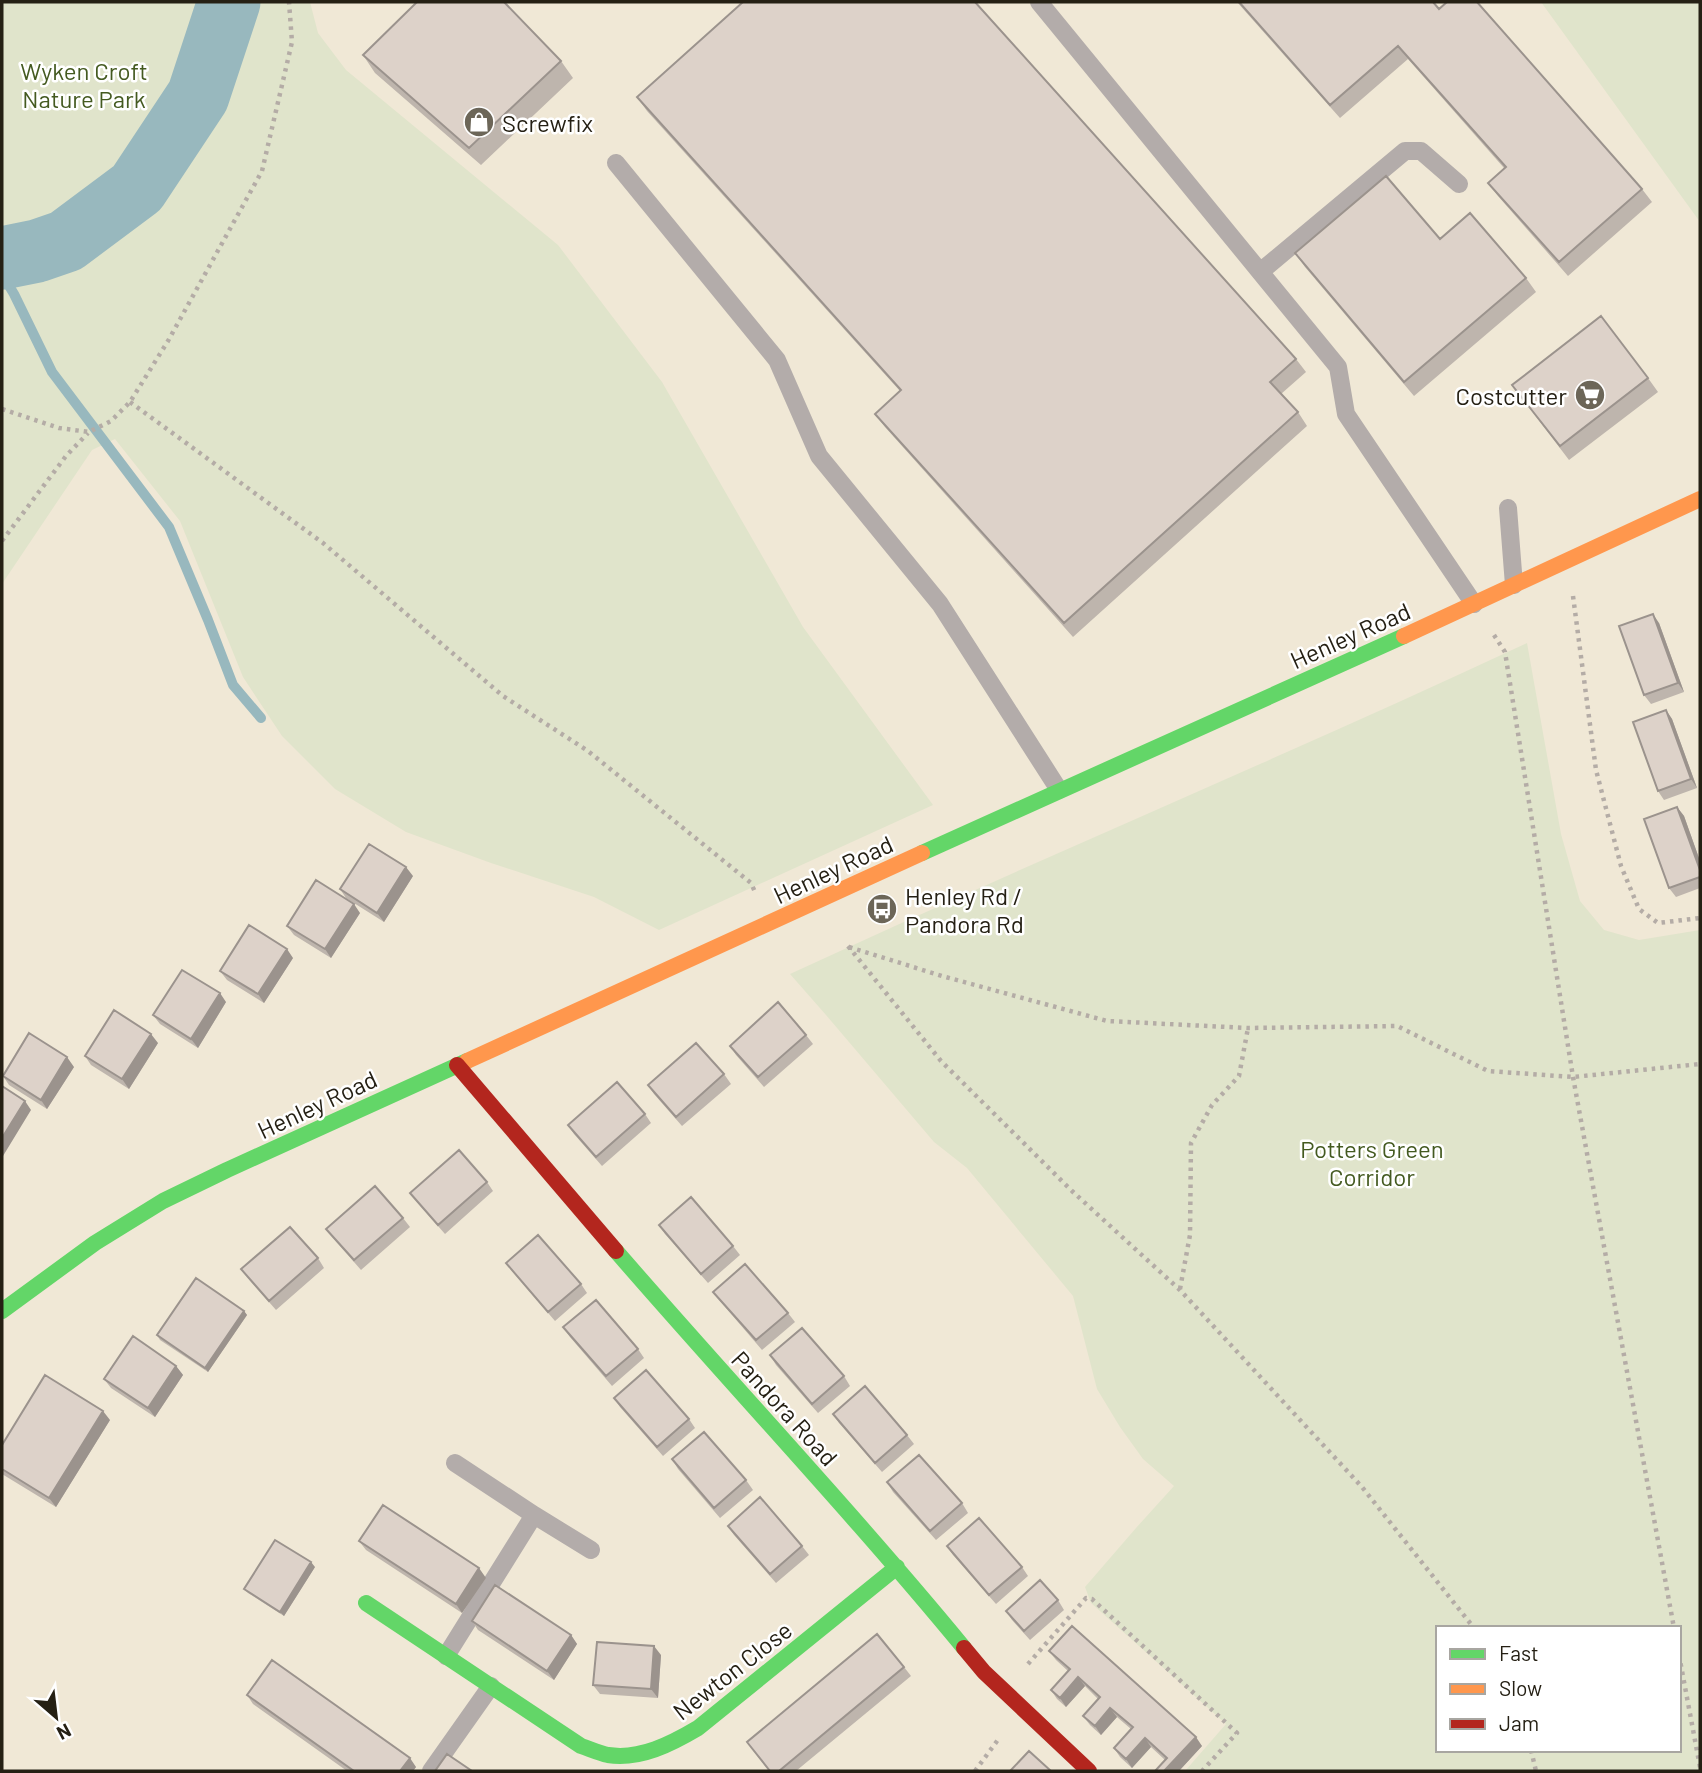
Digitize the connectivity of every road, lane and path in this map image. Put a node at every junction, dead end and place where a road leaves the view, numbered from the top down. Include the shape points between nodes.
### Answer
1 (289, 2) edge
2 (1039, 2) edge
3 (616, 163) dead end
4 (1459, 184) dead end
5 (1260, 272) junction
6 (130, 402) junction
7 (2, 409) edge
8 (89, 432) junction
9 (1700, 499) edge
10 (1508, 508) dead end
11 (2, 541) edge
12 (1570, 558) junction
13 (1514, 585) junction
14 (1474, 604) junction
15 (1059, 790) junction
16 (757, 895) dead end
17 (1700, 918) edge
18 (1248, 1028) junction
19 (1700, 1064) edge
20 (457, 1065) junction
21 (1573, 1077) junction
22 (1180, 1290) junction
23 (2, 1311) edge
24 (455, 1463) dead end
25 (534, 1515) junction
26 (591, 1550) dead end
27 (897, 1567) junction
28 (366, 1603) dead end
29 (1473, 1626) edge
30 (1674, 1626) edge
31 (446, 1656) junction
32 (1681, 1666) edge
33 (491, 1686) junction
34 (1004, 1691) junction
35 (1531, 1752) edge
36 (1700, 1767) edge
37 (431, 1771) edge
38 (1089, 1771) edge
39 (1202, 1771) edge
40 (1536, 1771) edge

1 - 6 path via 292,42 262,171
2 - 5 lane
3 - 15 lane via 777,360 819,456 940,604
4 - 5 lane via 1422,151 1405,151
5 - 14 lane via 1338,367 1346,414
6 - 8 path via 111,421
6 - 16 path via 323,543 503,696 589,751 751,883
7 - 8 path via 59,428
8 - 11 path
9 - 12 main road, Henley Road
10 - 13 lane
12 - 13 main road, Henley Road
12 - 17 path via 1596,770 1621,866 1639,909 1658,923
13 - 14 main road, Henley Road
14 - 15 main road, Henley Road
14 - 21 path via 1505,652
15 - 20 main road, Henley Road
18 - 21 path via 1397,1026 1488,1071
18 - 22 path via 1239,1076 1212,1105 1191,1143 1189,1235
18 - 22 path via 1107,1021 848,946 941,1061
19 - 21 path
20 - 23 main road, Henley Road via 155,1206 103,1237
20 - 27 main road, Pandora Road
21 - 30 path
22 - 29 path via 1362,1487
24 - 25 lane
25 - 26 lane
25 - 31 lane
27 - 33 main road, Newton Close via 698,1728 653,1751 605,1755 581,1746
27 - 34 main road, Pandora Road
28 - 31 main road, Newton Close
31 - 33 main road, Newton Close
32 - 36 path
33 - 37 lane
34 - 38 main road, Pandora Road
34 - 39 path via 1086,1598 1092,1599 1237,1732
35 - 40 path

